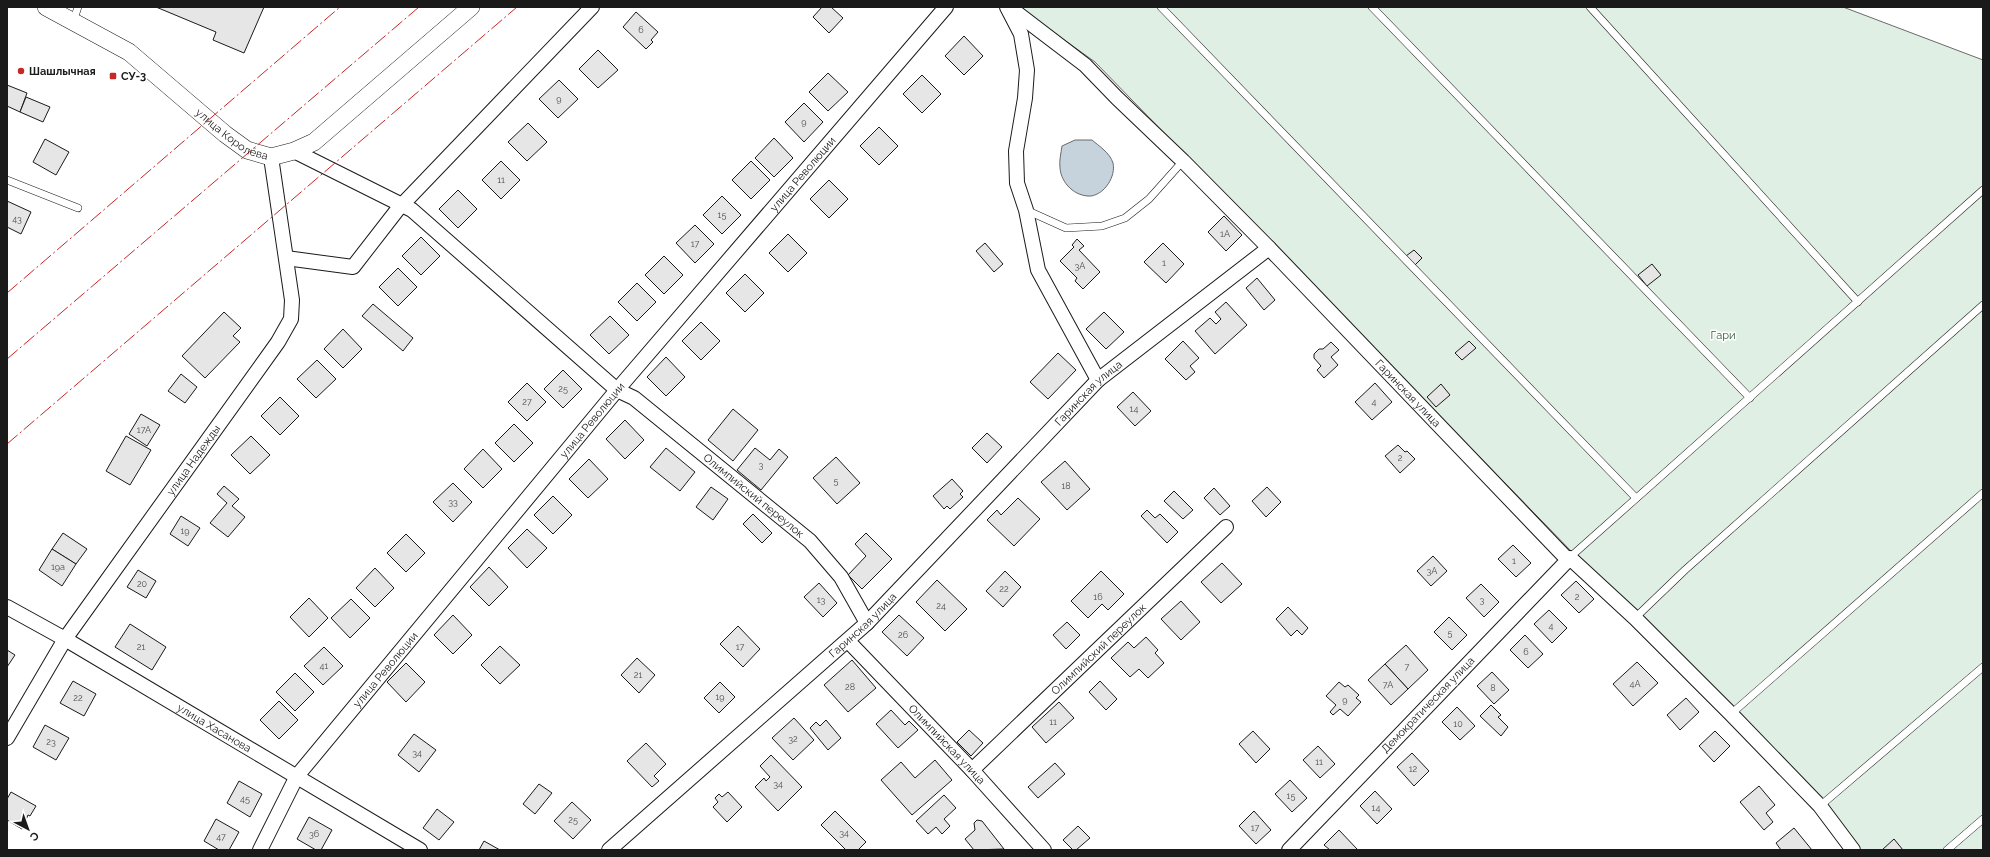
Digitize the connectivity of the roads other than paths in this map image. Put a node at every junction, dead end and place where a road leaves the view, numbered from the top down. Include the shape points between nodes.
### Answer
1 (46, 7) edge
2 (471, 7) edge
3 (592, 7) edge
4 (946, 7) edge
5 (1008, 7) edge
6 (1161, 7) edge
7 (1372, 7) edge
8 (1590, 7) edge
9 (76, 14) edge
10 (294, 151) junction
11 (271, 157) junction
12 (1183, 161) junction
13 (7, 180) edge
14 (1983, 190) edge
15 (401, 205) junction
16 (78, 208) dead end
17 (1026, 210) junction
18 (1269, 248) junction
19 (286, 258) junction
20 (1858, 302) junction
21 (1983, 304) edge
22 (1098, 380) junction
23 (617, 390) junction
24 (1750, 398) junction
25 (1983, 493) edge
26 (1636, 498) junction
27 (1226, 527) dead end
28 (1569, 559) junction
29 (7, 607) edge
30 (1635, 618) junction
31 (867, 623) junction
32 (65, 639) junction
33 (848, 641) junction
34 (1983, 668) edge
35 (1730, 714) junction
36 (7, 738) edge
37 (972, 770) junction
38 (297, 776) junction
39 (1820, 806) junction
40 (1983, 819) edge
41 (260, 850) edge
42 (420, 850) edge
43 (609, 850) edge
44 (1044, 850) edge
45 (1289, 850) edge
46 (1853, 850) edge
47 (1947, 850) edge

1 - 9 street, улица Королёва
2 - 10 street, улица Королёва via 314,142
3 - 15 street
4 - 23 street, улица Революции
5 - 12 street via 1085,65
5 - 17 street via 1021,34 1027,70 1016,151 1017,182
6 - 26 lane
7 - 24 lane
8 - 20 lane
9 - 11 street, улица Королёва via 129,52 225,134 247,150
10 - 11 street, улица Королёва
10 - 15 street, Олимпийский переулок
11 - 19 street, улица Надежды
12 - 17 lane via 1149,199 1125,218 1102,226 1066,228
12 - 18 street
13 - 16 lane
14 - 20 lane
15 - 19 street via 353,267
15 - 23 street, Олимпийский переулок via 412,210
17 - 22 street via 1038,270
18 - 22 street, Гаринская улица
18 - 28 street, Гаринская улица
19 - 32 street, улица Надежды via 292,300 290,319 278,342
20 - 24 lane
21 - 30 lane via 1685,570
22 - 31 street, Гаринская улица
23 - 31 street, Олимпийский переулок via 634,398 810,541 841,577
23 - 38 street, улица Революции
24 - 26 lane
25 - 35 lane
26 - 28 lane
27 - 37 street, Олимпийский переулок
28 - 30 street, Гаринская улица
28 - 45 street, Демократическая улица
29 - 32 street, улица Хасанова
30 - 35 street, Гаринская улица
31 - 33 street, Гаринская улица
32 - 36 street, улица Надежды
32 - 38 street, улица Хасанова
33 - 37 street, Олимпийская улица
33 - 43 street, Гаринская улица
34 - 39 lane
35 - 39 street, Гаринская улица
37 - 44 street, Олимпийская улица
38 - 41 street, улица Революции
38 - 42 street, улица Хасанова
39 - 46 street, Гаринская улица
40 - 47 lane

